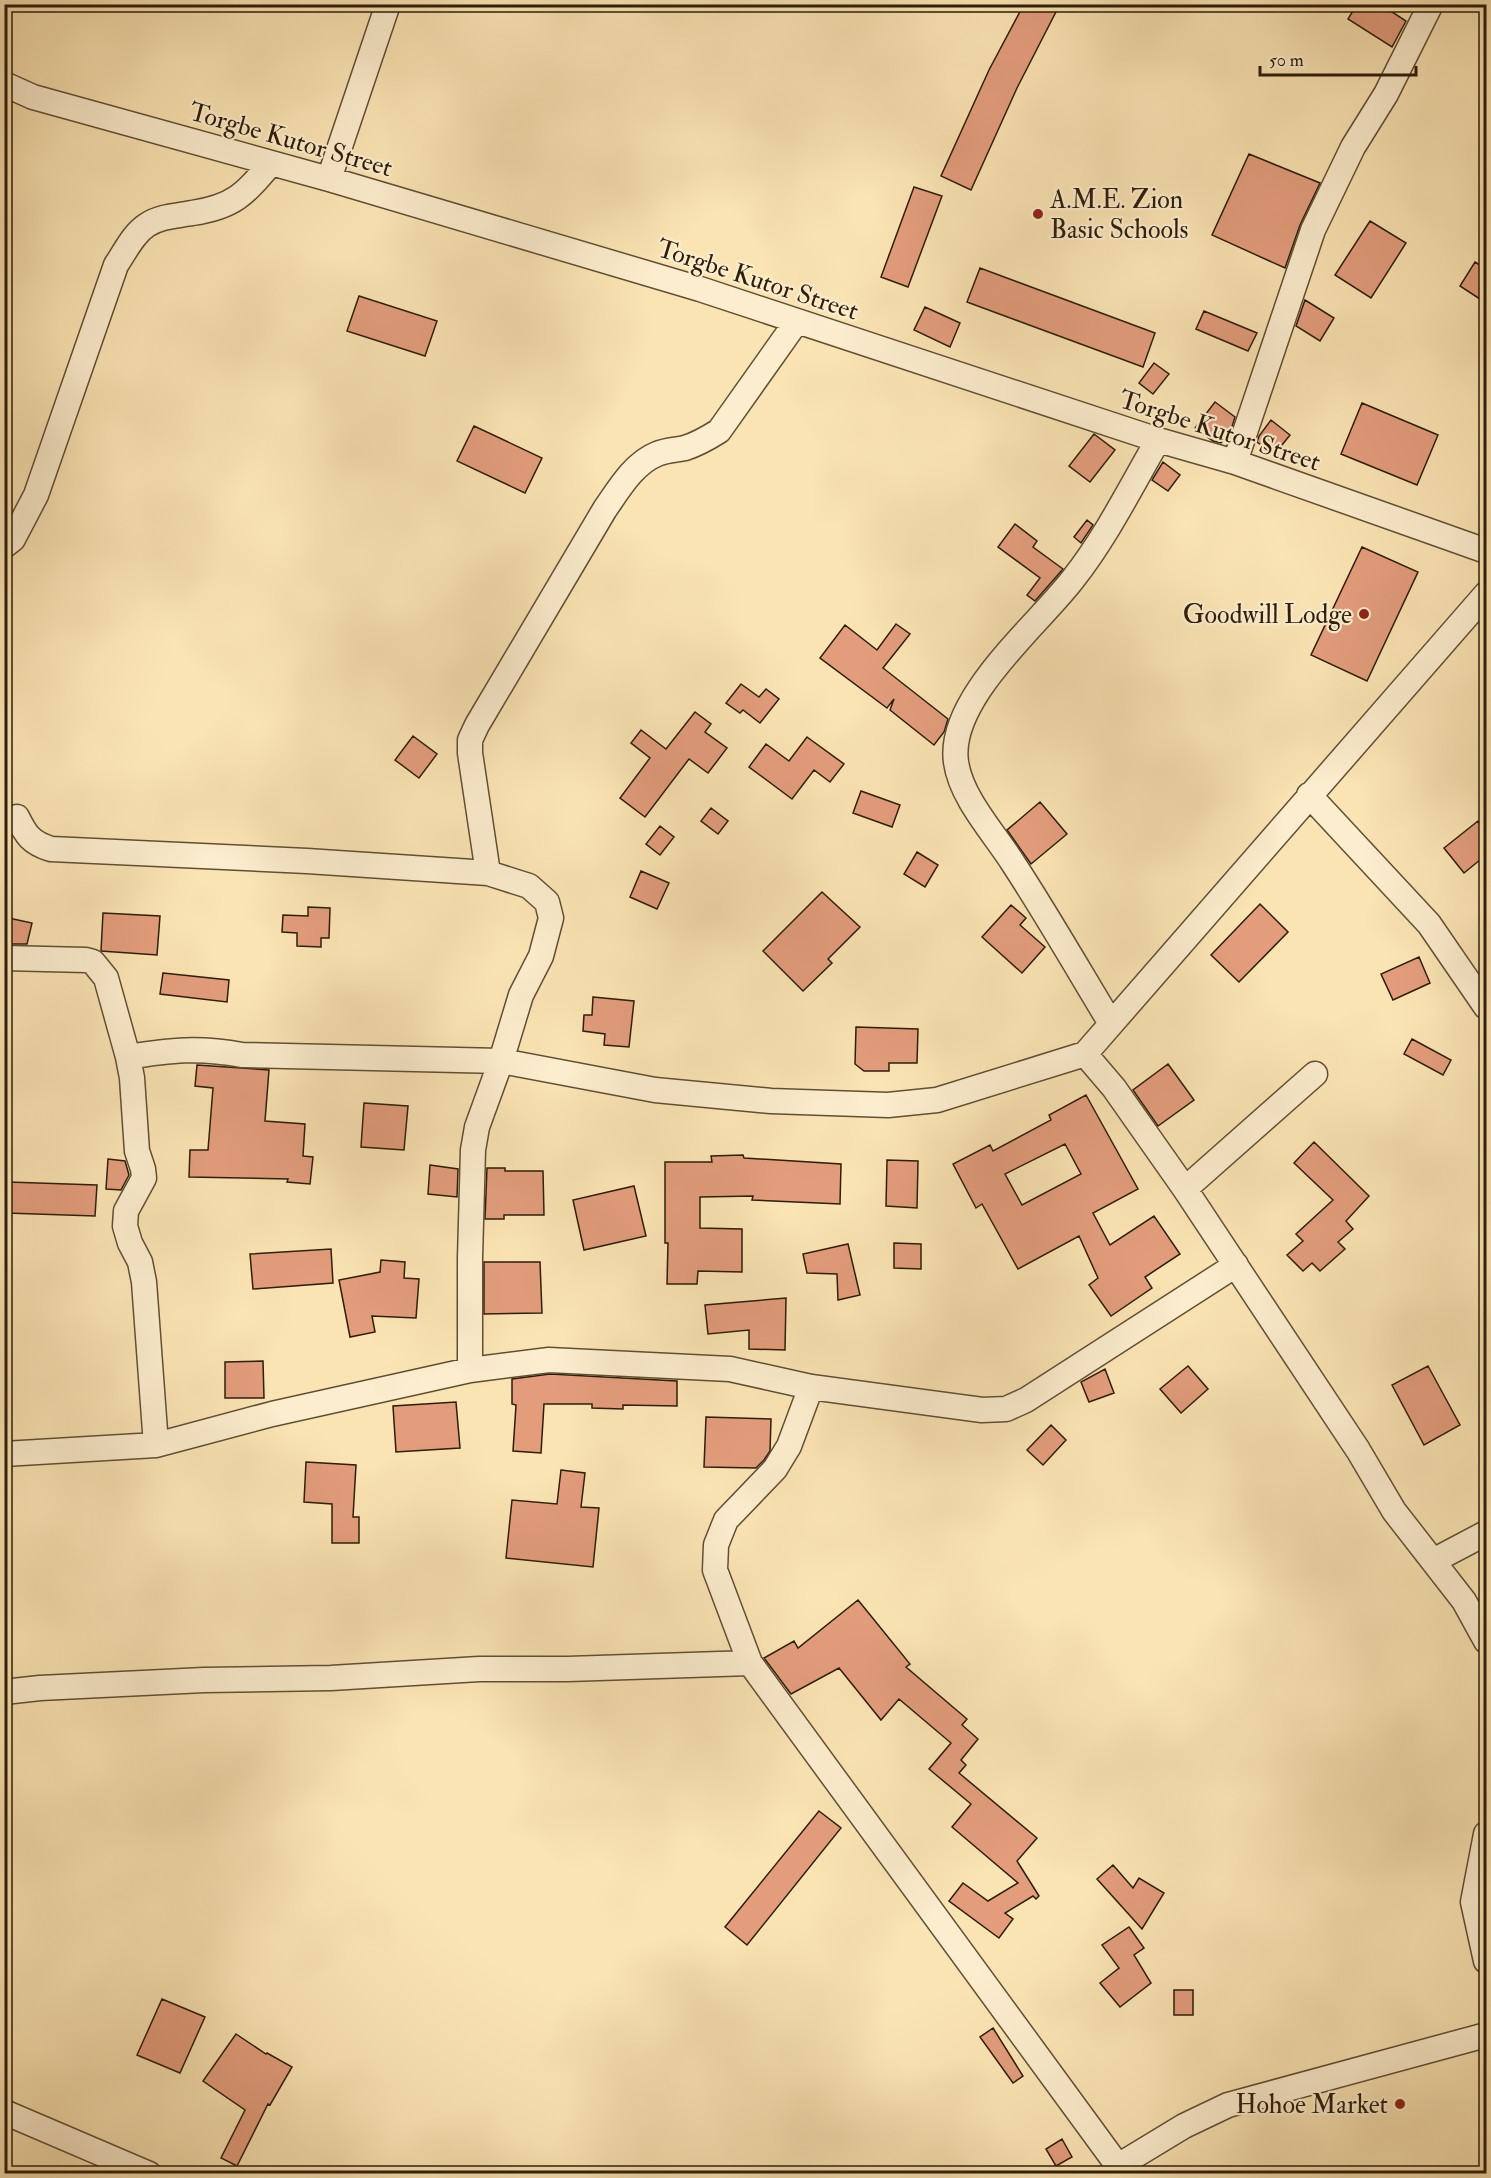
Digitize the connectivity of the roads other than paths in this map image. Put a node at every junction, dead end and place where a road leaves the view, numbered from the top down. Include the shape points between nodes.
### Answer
1 (388, 4) edge
2 (1431, 4) edge
3 (4, 84) edge
4 (271, 163) junction
5 (329, 178) junction
6 (797, 321) junction
7 (1158, 440) junction
8 (1235, 462) junction
9 (4, 546) edge
10 (1486, 551) edge
11 (1486, 594) edge
12 (1309, 795) junction
13 (17, 817) dead end
14 (489, 873) junction
15 (4, 958) edge
16 (1486, 1007) edge
17 (1110, 1022) junction
18 (1084, 1054) junction
19 (128, 1057) junction
20 (501, 1061) junction
21 (1315, 1074) dead end
22 (1185, 1189) junction
23 (1236, 1266) junction
24 (470, 1370) junction
25 (811, 1387) junction
26 (156, 1445) junction
27 (4, 1454) edge
28 (1486, 1533) edge
29 (1433, 1561) junction
30 (1486, 1641) edge
31 (750, 1662) junction
32 (4, 1692) edge
33 (1486, 1834) edge
34 (1486, 1962) edge
35 (1486, 2036) edge
36 (4, 2112) edge
37 (1120, 2170) edge
38 (149, 2174) edge

1 - 5 street
2 - 8 street via 1313,230
3 - 4 street, Torgbe Kutor Street via 33,97
4 - 5 street, Torgbe Kutor Street
4 - 9 street via 245,193 224,206 164,217 146,225 136,235 116,266 36,495 13,539
5 - 6 street, Torgbe Kutor Street
6 - 7 street, Torgbe Kutor Street
6 - 14 street via 719,431 704,441 657,454 625,481 477,725 470,753
7 - 8 street, Torgbe Kutor Street
7 - 17 street via 1074,579 990,674 956,735 956,761 964,789
8 - 10 street, Torgbe Kutor Street
11 - 12 street
12 - 16 street via 1429,924
12 - 17 street
13 - 14 street via 27,836 51,849
14 - 20 street via 529,886 547,902 551,918 540,956 520,995
15 - 19 street via 93,962 106,978
17 - 18 street
18 - 20 street via 937,1100 888,1105 771,1101 655,1090
18 - 22 street via 1114,1088
19 - 20 street via 177,1049 242,1055
19 - 26 street via 137,1151 144,1178 126,1211 125,1226 144,1282
20 - 24 street via 477,1127 473,1150
21 - 22 street
22 - 23 street
23 - 25 street via 1006,1409 982,1410
23 - 29 street via 1394,1511
24 - 25 street via 549,1360 658,1365 730,1369
24 - 26 street via 272,1414
25 - 31 street via 789,1446 775,1469 726,1520 716,1545 715,1570
26 - 27 street
28 - 29 street
29 - 30 street via 1464,1601
31 - 32 street via 478,1669
31 - 37 street
33 - 34 street via 1473,1902
35 - 37 street via 1228,2105 1184,2126
36 - 38 street

